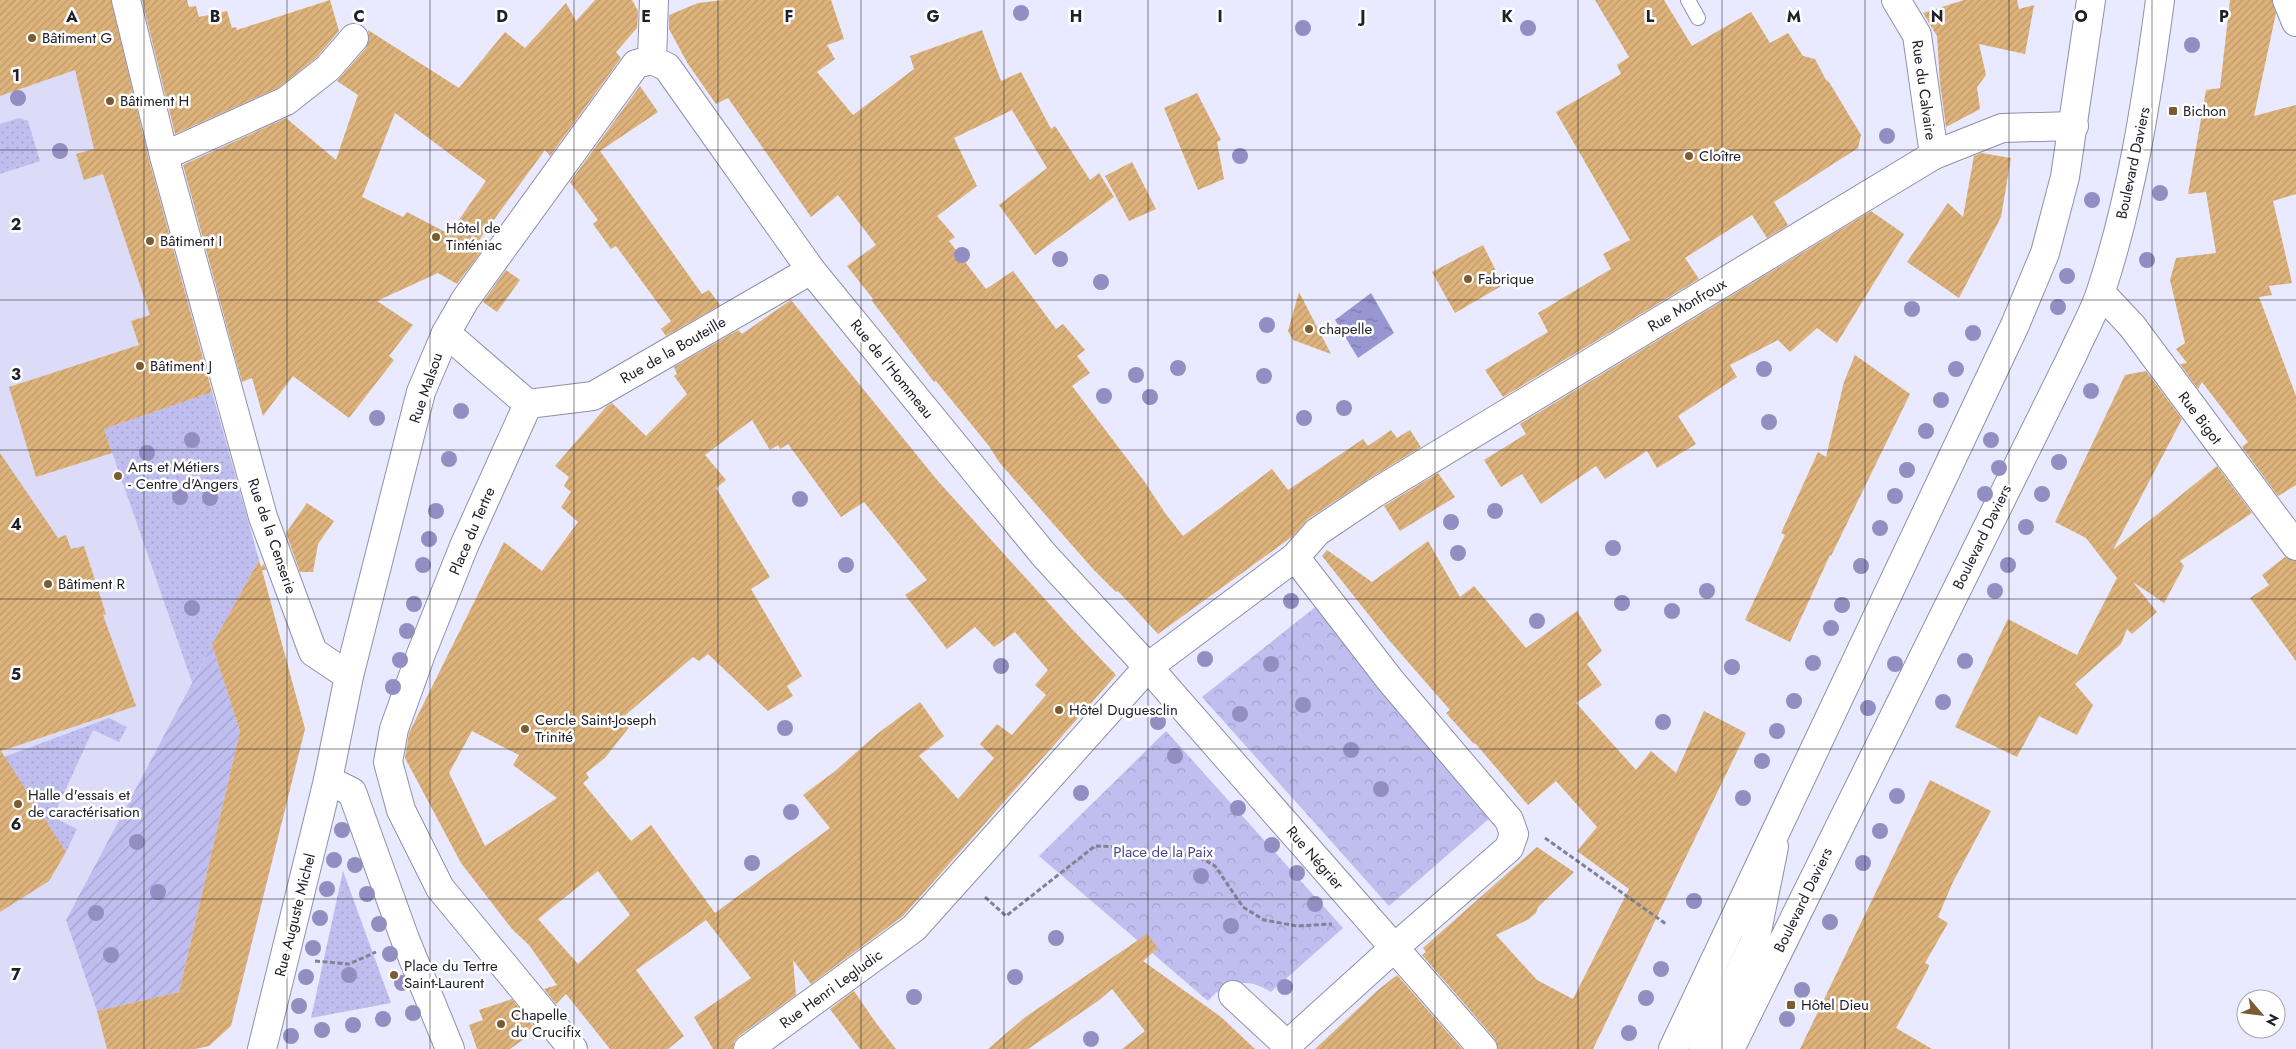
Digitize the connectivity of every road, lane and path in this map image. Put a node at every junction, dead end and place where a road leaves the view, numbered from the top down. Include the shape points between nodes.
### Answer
1 (126, 0) edge
2 (654, 0) edge
3 (1688, 0) edge
4 (1896, 0) edge
5 (2092, 0) edge
6 (2160, 0) edge
7 (2287, 0) edge
8 (1698, 18) dead end
9 (2296, 22) edge
10 (354, 38) dead end
11 (652, 60) junction
12 (2074, 126) junction
13 (1934, 155) junction
14 (164, 156) junction
15 (811, 270) junction
16 (2101, 293) junction
17 (446, 333) junction
18 (528, 404) junction
19 (2296, 546) edge
20 (1295, 557) junction
21 (1148, 667) junction
22 (349, 676) junction
23 (328, 780) junction
24 (1778, 831) junction
25 (1540, 836) dead end
26 (980, 893) dead end
27 (1336, 924) dead end
28 (1666, 924) dead end
29 (1394, 948) junction
30 (373, 954) dead end
31 (314, 960) dead end
32 (1233, 994) dead end
33 (443, 1048) edge
34 (262, 1049) edge
35 (573, 1049) edge
36 (748, 1049) edge
37 (1483, 1049) edge
38 (1673, 1049) edge
39 (1703, 1049) edge
40 (1730, 1049) edge

1 - 14 street, Rue de la Censerie
2 - 11 street
3 - 8 lane
4 - 13 street, Rue du Calvaire via 1917,35
5 - 12 street, Boulevard Daviers
6 - 16 street, Boulevard Daviers via 2146,101 2128,192
7 - 9 street
10 - 14 street via 328,68 286,101
11 - 15 street, Rue de l'Hommeau via 667,67
11 - 17 street, Rue Malsou via 636,64 465,300
12 - 13 street, Rue Monfroux via 2002,128
12 - 24 street, Boulevard Daviers via 2046,253
13 - 20 street, Rue Monfroux via 1384,488 1317,532
14 - 22 street, Rue de la Censerie via 263,517 313,652
15 - 18 street, Rue de la Bouteille via 594,396
15 - 21 street, Rue de l'Hommeau via 1044,554
16 - 19 street, Rue Bigot via 2132,326
16 - 40 street, Boulevard Daviers
17 - 18 street
17 - 22 street, Rue Malsou via 422,392
18 - 35 street, Place du Tertre via 464,546 421,654 394,729 388,762 401,810 440,888
20 - 21 street
20 - 29 street via 1390,680 1512,827 1514,834 1509,848
21 - 29 street, Rue Négrier
21 - 36 street, Rue Henri Legludic via 914,928
22 - 23 street, Rue Malsou
23 - 33 street via 352,792
23 - 34 street, Rue Auguste Michel
24 - 38 street, Boulevard Daviers
24 - 39 street, Boulevard Daviers via 1755,941
25 - 28 path
26 - 27 path via 1006,916 1095,846 1118,847 1160,855 1196,855 1215,866 1243,908 1264,920 1297,926
29 - 32 street via 1287,1045
29 - 37 street, Rue Négrier
30 - 31 path via 350,964

